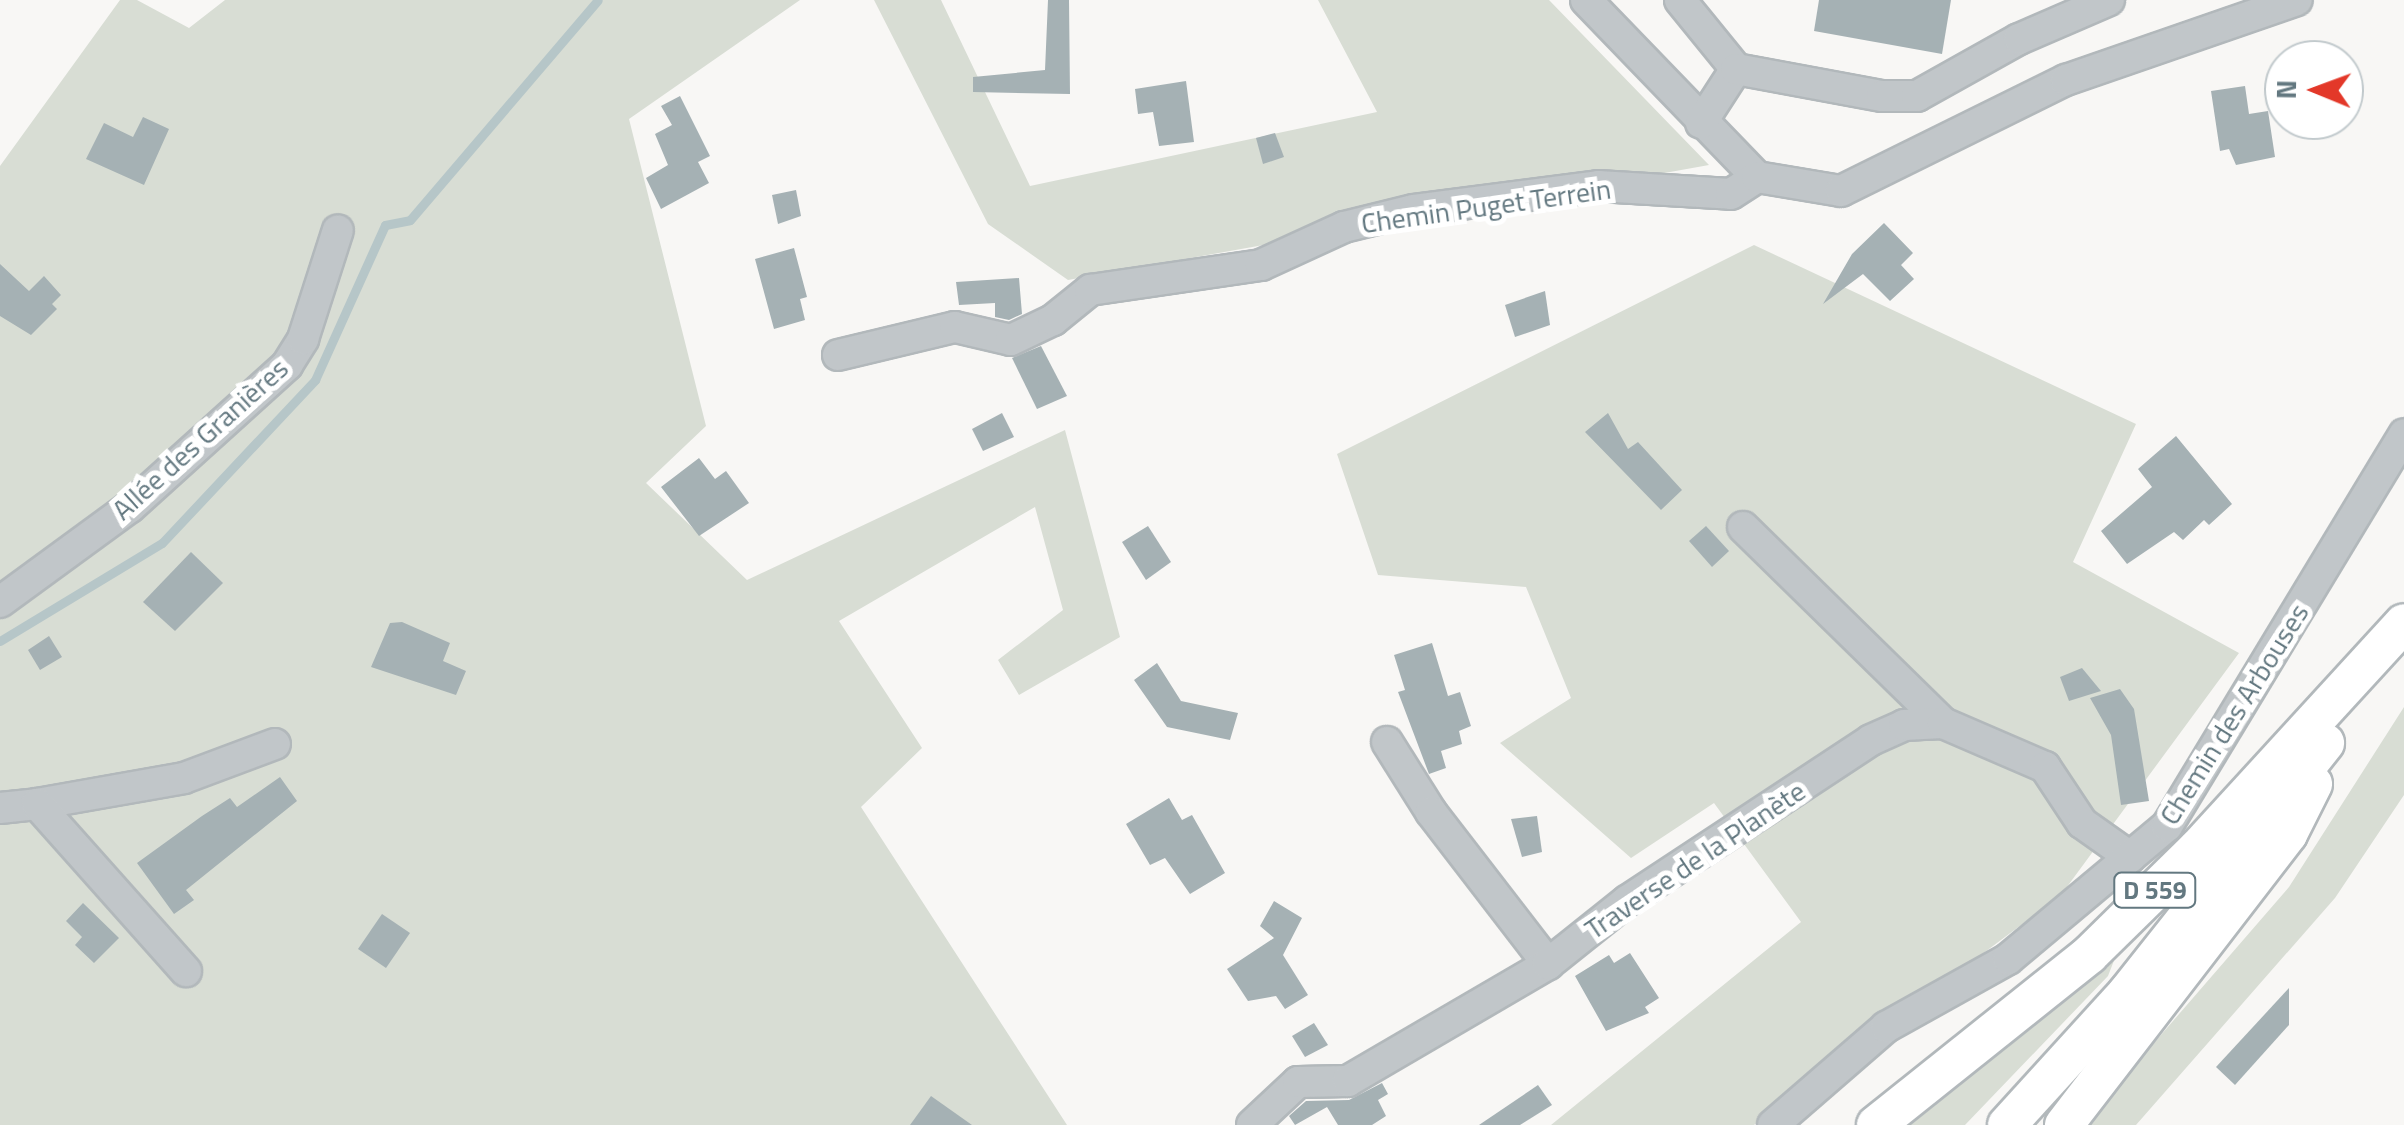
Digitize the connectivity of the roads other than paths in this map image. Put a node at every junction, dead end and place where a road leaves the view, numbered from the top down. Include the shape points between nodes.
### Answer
1 (1586, 0) edge
2 (1680, 0) edge
3 (2109, 0) edge
4 (2297, 0) edge
5 (1736, 70) junction
6 (1701, 124) junction
7 (1757, 176) junction
8 (338, 230) dead end
9 (838, 355) dead end
10 (2404, 434) edge
11 (1743, 527) dead end
12 (0, 602) edge
13 (2404, 624) edge
14 (2350, 712) junction
15 (1943, 722) junction
16 (1387, 742) dead end
17 (275, 744) dead end
18 (37, 804) junction
19 (0, 808) edge
20 (2130, 857) junction
21 (1548, 964) junction
22 (186, 971) dead end
23 (1252, 1125) edge
24 (1773, 1125) edge
25 (1876, 1125) edge
26 (2007, 1125) edge
27 (2064, 1125) edge

1 - 6 street
2 - 5 street
3 - 5 street via 2019,39 1917,96
4 - 7 street via 2066,80 1841,192
5 - 6 street
6 - 7 street
7 - 9 street, Chemin Puget Terrein via 1731,194 1598,186 1374,218 1261,265 1090,290 1012,340 955,326
8 - 12 street, Allée des Granières via 304,339 288,366 130,507
10 - 20 street, Chemin des Arbouses via 2168,826
11 - 15 street
13 - 14 main road, D 559
13 - 25 main road, D 559 via 2197,850 2089,955
14 - 26 main road via 2127,993
14 - 27 main road, D 559 via 2288,834
15 - 20 street via 2045,767 2082,823
15 - 21 street, Traverse de la Planète via 1904,725 1871,740 1627,902
16 - 21 street via 1431,812
17 - 18 street via 184,778
18 - 19 street
18 - 22 street
20 - 24 street, Chemin des Arbouses via 2008,959 1886,1028
21 - 23 street, Traverse de la Planète via 1348,1081 1298,1082

